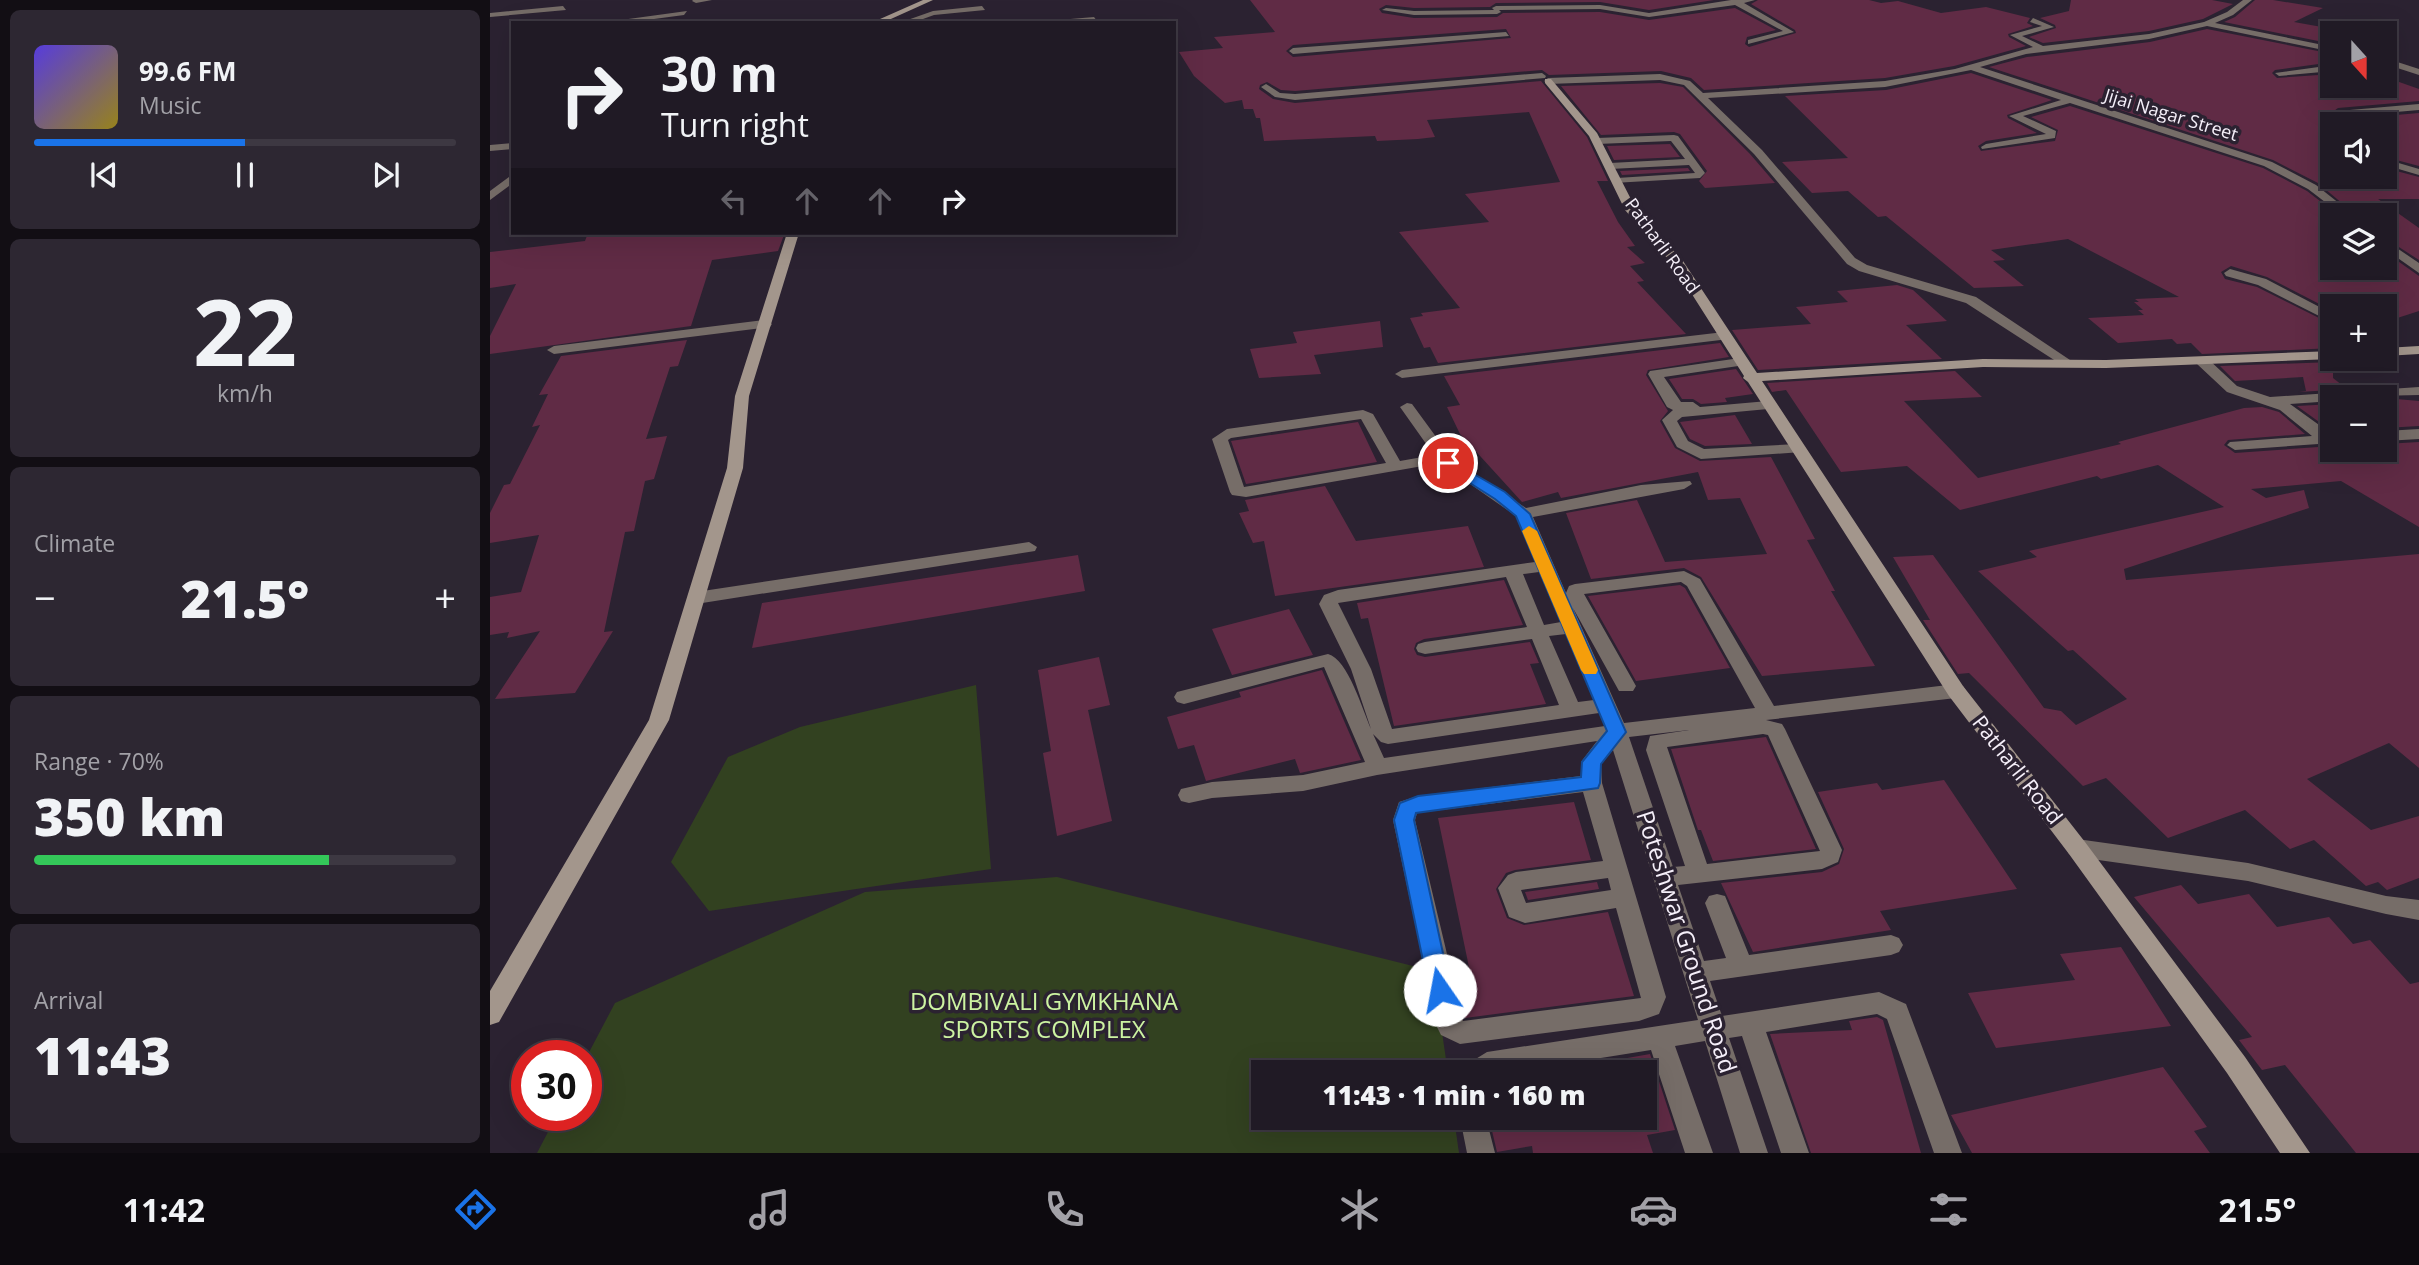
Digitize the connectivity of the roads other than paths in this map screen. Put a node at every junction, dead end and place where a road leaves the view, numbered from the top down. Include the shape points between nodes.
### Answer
1 (708, 0) edge
2 (929, 0) edge
3 (1751, 0) edge
4 (2248, 0) edge
5 (696, 1) edge
6 (1735, 1) edge
7 (562, 8) edge
8 (982, 8) edge
9 (1386, 10) dead end
10 (684, 13) junction
11 (490, 15) edge
12 (1094, 19) dead end
13 (2033, 20) dead end
14 (619, 21) edge
15 (677, 21) edge
16 (880, 21) edge
17 (909, 21) edge
18 (1070, 21) edge
19 (2209, 24) junction
20 (1506, 34) dead end
21 (1751, 42) dead end
22 (2320, 47) edge
23 (2041, 48) junction
24 (1293, 51) dead end
25 (2398, 66) edge
26 (1973, 68) junction
27 (2320, 69) edge
28 (2419, 72) edge
29 (2279, 73) dead end
30 (1545, 78) junction
31 (1266, 87) dead end
32 (1701, 96) junction
33 (2067, 101) junction
34 (2419, 107) edge
35 (2361, 112) edge
36 (1597, 141) junction
37 (511, 146) edge
38 (1986, 147) dead end
39 (490, 148) edge
40 (1682, 150) junction
41 (1604, 155) junction
42 (1692, 162) junction
43 (1610, 166) junction
44 (2397, 166) edge
45 (2419, 172) edge
46 (511, 179) edge
47 (1617, 181) junction
48 (490, 197) edge
49 (2333, 203) edge
50 (792, 235) edge
51 (2397, 252) edge
52 (2419, 269) edge
53 (2230, 273) dead end
54 (2320, 312) edge
55 (765, 324) junction
56 (1724, 336) junction
57 (554, 349) dead end
58 (2397, 350) edge
59 (2419, 350) edge
60 (2320, 355) edge
61 (2202, 360) junction
62 (2065, 363) junction
63 (1745, 370) junction
64 (1402, 374) dead end
65 (2419, 391) edge
66 (2270, 401) junction
67 (1766, 402) junction
68 (1407, 407) dead end
69 (2320, 432) edge
70 (2419, 434) edge
71 (2397, 435) edge
72 (2320, 439) edge
73 (2235, 444) dead end
74 (1797, 449) junction
75 (1444, 458) junction
76 (1395, 466) junction
77 (1684, 484) dead end
78 (1522, 514) junction
79 (1029, 547) dead end
80 (1543, 566) junction
81 (1512, 570) junction
82 (696, 598) junction
83 (1538, 632) junction
84 (1573, 634) junction
85 (1598, 637) junction
86 (1424, 648) dead end
87 (1626, 686) dead end
88 (1956, 691) junction
89 (1184, 697) dead end
90 (1606, 705) junction
91 (1571, 710) junction
92 (1768, 713) junction
93 (1617, 732) junction
94 (1377, 767) junction
95 (1591, 783) junction
96 (1189, 795) dead end
97 (1675, 806) junction
98 (1643, 809) junction
99 (2077, 848) junction
100 (1616, 868) junction
101 (1699, 874) junction
102 (1665, 877) junction
103 (1625, 897) junction
104 (1717, 903) dead end
105 (2419, 910) edge
106 (1891, 945) dead end
107 (1741, 966) junction
108 (1696, 973) junction
109 (490, 1014) edge
110 (1750, 1022) junction
111 (1713, 1027) junction
112 (1659, 1036) junction
113 (1517, 1060) edge
114 (1476, 1130) edge
115 (1481, 1153) edge
116 (1699, 1153) edge
117 (1755, 1153) edge
118 (1795, 1153) edge
119 (1948, 1153) edge
120 (2296, 1153) edge

1 - 5 street
2 - 16 street
3 - 6 street
4 - 19 street via 2237,11
5 - 10 street
6 - 9 street via 1649,15 1600,7
6 - 21 street via 1790,32
7 - 11 street
8 - 17 street via 933,13
10 - 14 street
10 - 15 street
12 - 18 street
13 - 23 street via 2050,27 2014,35
19 - 22 street
19 - 23 street
20 - 24 street
23 - 26 street
25 - 28 street
26 - 32 street via 1870,85
26 - 33 street, Jijai Nagar Street
27 - 29 street
30 - 31 street via 1295,97 1278,95
30 - 32 street via 1669,77 1687,83
30 - 36 street, Patharli Road
32 - 62 street via 1758,152 1851,261 1971,300
33 - 38 street via 2014,116 2053,133 2051,136
33 - 49 street, Jijai Nagar Street via 2268,164
34 - 35 street
36 - 40 street via 1668,137
36 - 41 street, Patharli Road
37 - 39 street
40 - 41 street
40 - 42 street
41 - 43 street, Patharli Road
42 - 43 street
42 - 47 street via 1698,175
43 - 47 street, Patharli Road
44 - 45 street
46 - 48 street
47 - 56 street, Patharli Road via 1631,210 1678,264
50 - 55 street
51 - 52 street
53 - 54 street via 2262,282
55 - 57 street
55 - 82 street via 742,397 735,468
56 - 63 street, Patharli Road
56 - 64 street
58 - 59 street
60 - 61 street
61 - 62 street
61 - 66 street via 2232,388
62 - 63 street
63 - 67 street, Patharli Road
63 - 67 street via 1659,371 1654,377 1679,407
65 - 66 street
66 - 69 street
67 - 74 street, Patharli Road
67 - 74 street via 1678,413 1669,420 1682,444 1700,454
68 - 75 street
70 - 71 street
72 - 73 street
74 - 88 street, Patharli Road
75 - 76 street
75 - 78 street
76 - 76 street via 1238,492 1220,439 1227,434 1363,414
77 - 78 street
78 - 80 street, Poteshwar Ground Road
79 - 82 street
80 - 81 street
80 - 84 street, Poteshwar Ground Road
81 - 83 street
81 - 91 street via 1338,596 1328,604 1388,737
82 - 109 street via 659,720
83 - 84 street
83 - 86 street
83 - 91 street
84 - 85 street
84 - 90 street, Poteshwar Ground Road
85 - 87 street
85 - 92 street via 1575,590 1684,576 1694,583
88 - 92 street
88 - 99 street, Patharli Road
89 - 94 street via 1328,660
90 - 91 street
90 - 93 street, Poteshwar Ground Road
92 - 93 street
93 - 94 street
93 - 95 street via 1591,762
93 - 98 street, Poteshwar Ground Road
94 - 96 street via 1303,783
95 - 100 street
95 - 103 street via 1407,808 1404,820 1450,1027 1460,1032 1650,1006 1654,997
97 - 98 street
97 - 101 street
97 - 101 street via 1657,741 1771,727 1831,850 1822,860
98 - 102 street, Poteshwar Ground Road
99 - 105 street via 2248,872
99 - 120 street, Patharli Road
100 - 103 street
100 - 103 street via 1516,881 1509,888 1517,910 1525,913
101 - 102 street
102 - 108 street, Poteshwar Ground Road
104 - 107 street
106 - 107 street
107 - 108 street
108 - 111 street, Poteshwar Ground Road
110 - 111 street
110 - 118 street
110 - 119 street via 1879,1003 1889,1006 1897,1012
111 - 112 street
111 - 117 street, Poteshwar Ground Road
112 - 113 street
112 - 116 street
114 - 115 street

